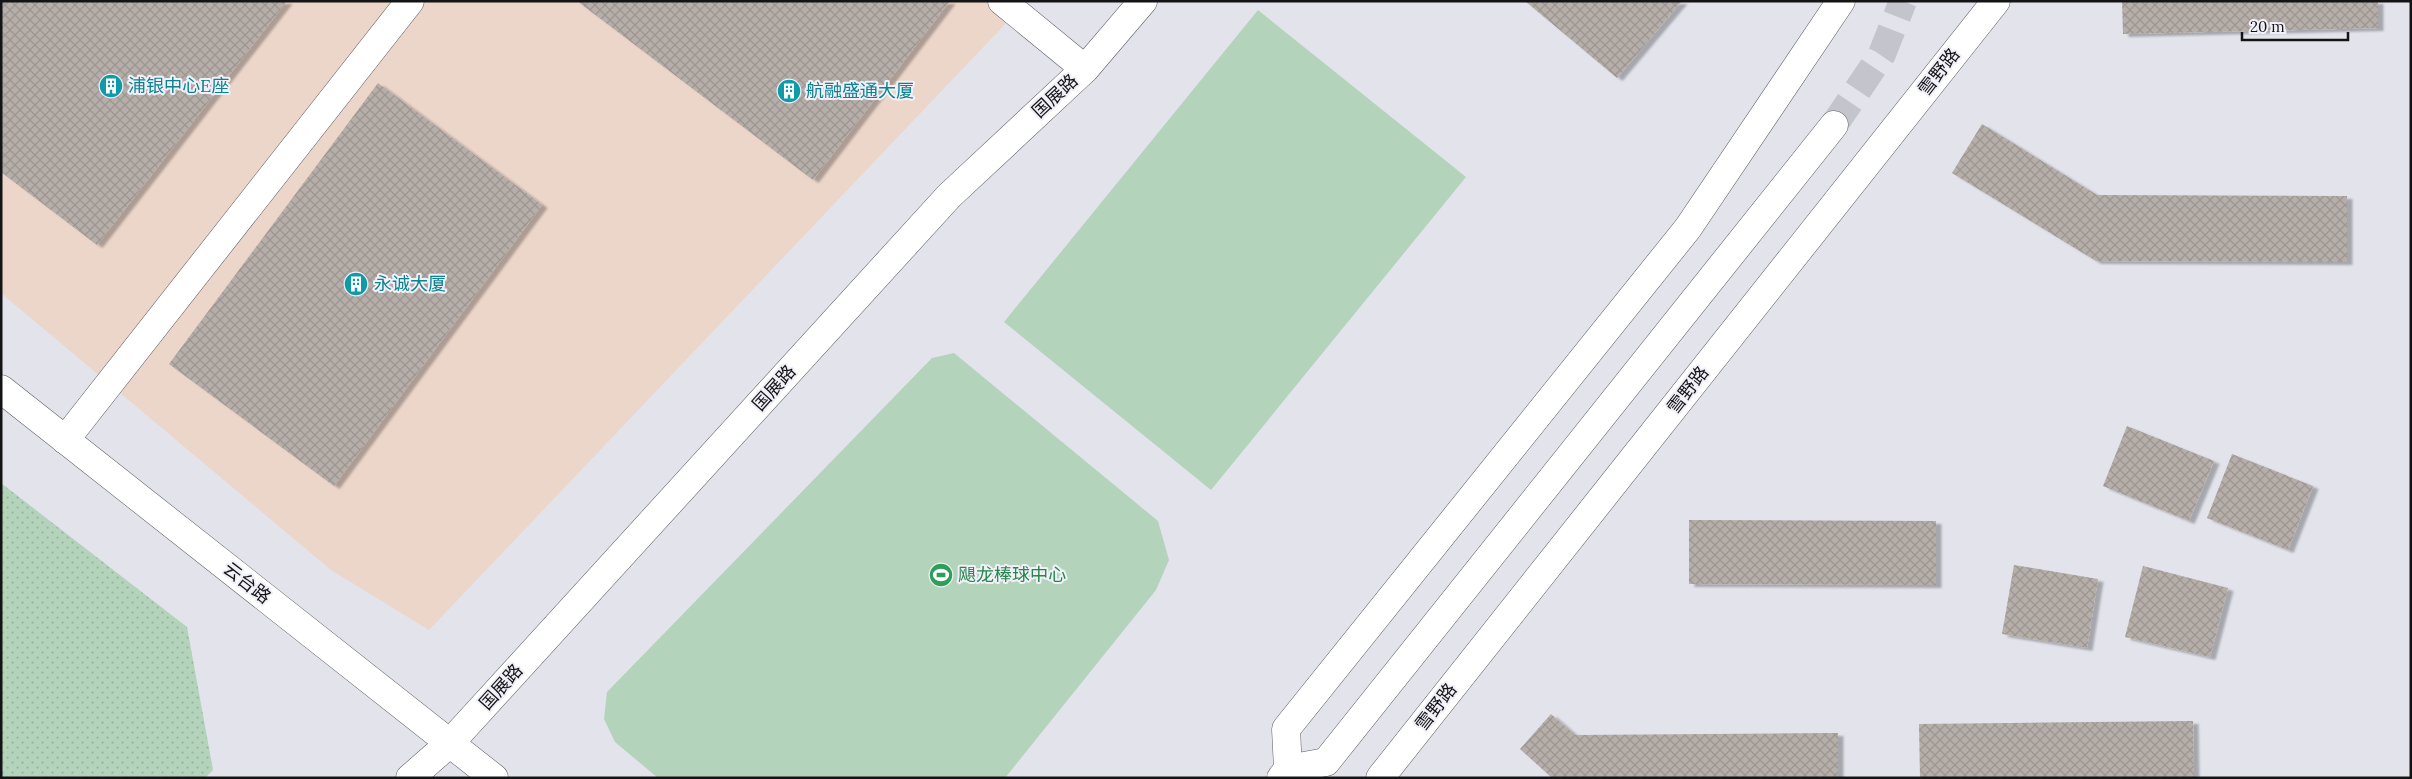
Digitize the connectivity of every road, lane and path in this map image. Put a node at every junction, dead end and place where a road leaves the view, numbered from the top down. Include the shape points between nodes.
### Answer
1 (410, 1) edge
2 (1002, 1) edge
3 (1142, 1) edge
4 (1842, 1) edge
5 (1996, 1) edge
6 (1085, 69) junction
7 (1834, 125) tunnel mouth
8 (1, 389) edge
9 (65, 440) junction
10 (450, 743) junction
11 (1284, 773) edge
12 (410, 778) edge
13 (494, 778) edge
14 (1380, 778) edge

1 - 9 street
2 - 6 street
3 - 6 street, 国展路
4 - 11 street via 1688,228 1286,729
5 - 14 street, 雪野路
6 - 10 street, 国展路 via 949,196
7 - 11 street via 1326,762
8 - 9 street, 云台路
9 - 10 street, 云台路
10 - 12 street, 国展路
10 - 13 street, 云台路

